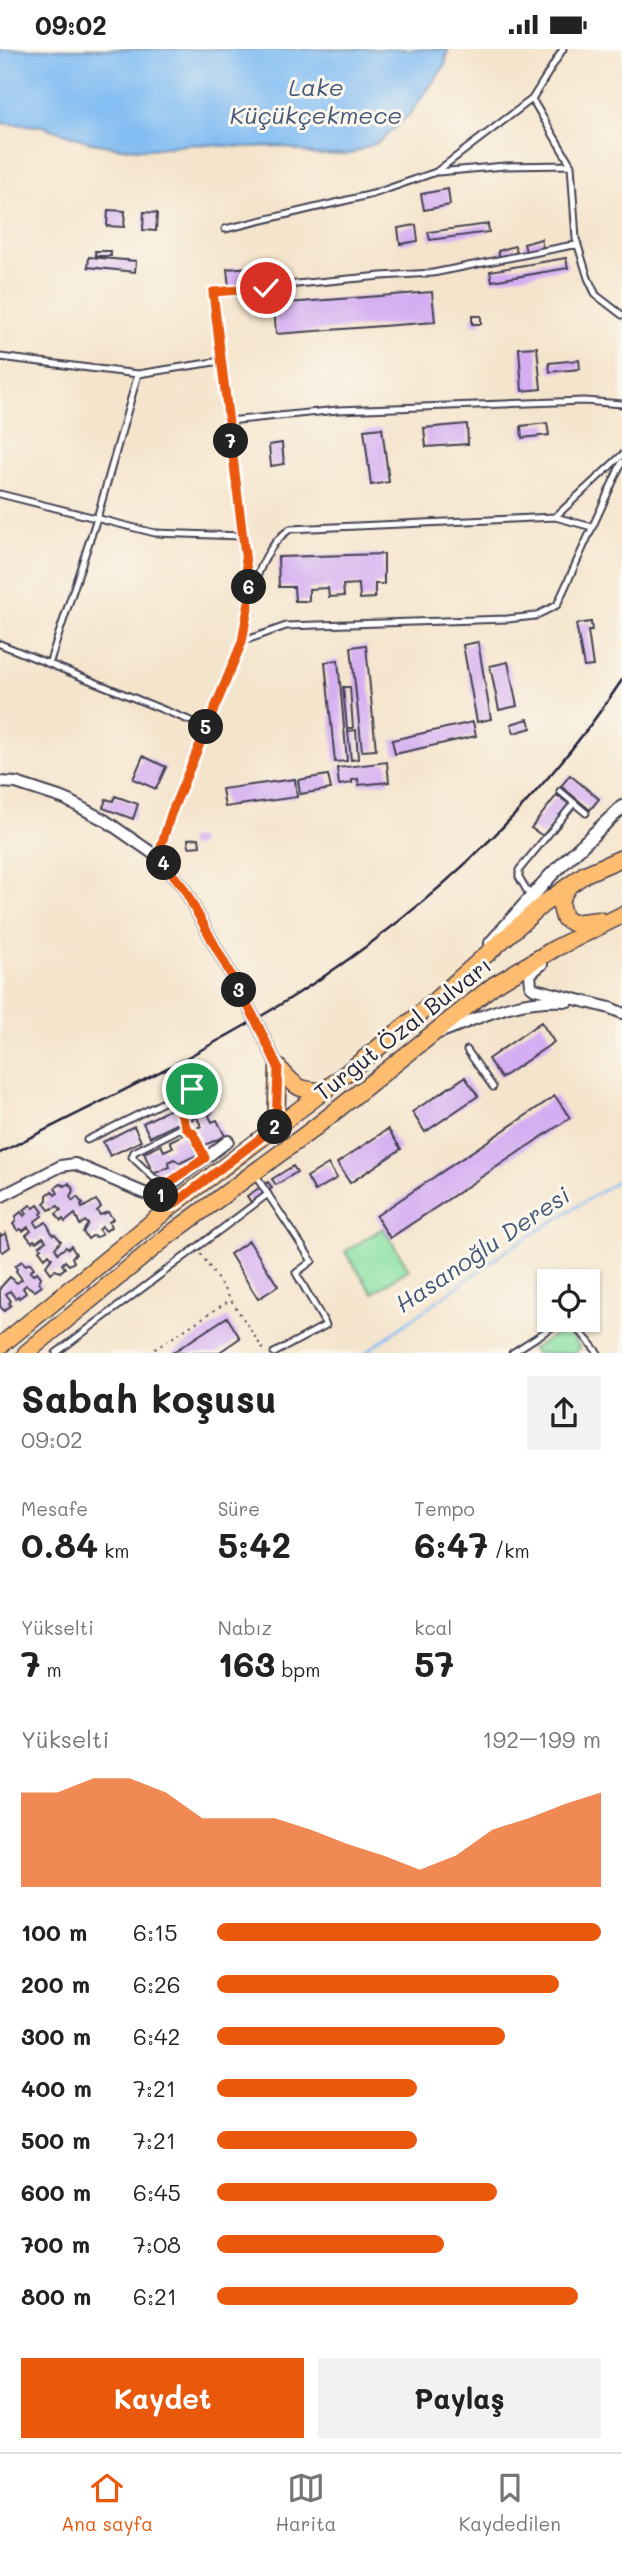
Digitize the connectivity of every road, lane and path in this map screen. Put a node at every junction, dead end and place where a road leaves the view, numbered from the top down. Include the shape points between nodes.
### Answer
1 (563, 49) edge
2 (532, 99) junction
3 (571, 165) junction
4 (436, 172) junction
5 (225, 229) dead end
6 (578, 244) junction
7 (622, 315) edge
8 (0, 356) edge
9 (221, 361) junction
10 (138, 375) junction
11 (622, 404) edge
12 (228, 421) junction
13 (622, 455) edge
14 (622, 462) edge
15 (0, 494) edge
16 (555, 517) junction
17 (97, 518) junction
18 (592, 527) junction
19 (242, 536) junction
20 (250, 596) junction
21 (242, 642) junction
22 (0, 644) edge
23 (48, 664) junction
24 (206, 727) junction
25 (1, 784) edge
26 (560, 791) dead end
27 (574, 803) junction
28 (622, 807) edge
29 (586, 813) dead end
30 (158, 856) junction
31 (620, 858) edge
32 (585, 874) junction
33 (531, 897) junction
34 (622, 915) edge
35 (577, 937) junction
36 (474, 965) junction
37 (587, 1002) junction
38 (622, 1013) edge
39 (427, 1038) junction
40 (467, 1050) dead end
41 (278, 1067) junction
42 (493, 1087) dead end
43 (192, 1089) dead end
44 (324, 1091) junction
45 (175, 1097) junction
46 (276, 1126) junction
47 (187, 1129) junction
48 (87, 1140) dead end
49 (228, 1141) dead end
50 (205, 1158) junction
51 (254, 1173) junction
52 (169, 1184) junction
53 (268, 1194) junction
54 (0, 1197) edge
55 (166, 1202) junction
56 (197, 1247) junction
57 (230, 1299) junction
58 (546, 1332) edge
59 (579, 1332) edge
60 (0, 1346) edge
61 (26, 1353) edge
62 (56, 1353) edge
63 (149, 1353) edge
64 (266, 1353) edge
65 (274, 1353) edge
66 (512, 1353) edge
67 (598, 1353) edge

1 - 2 lane
2 - 3 lane
2 - 4 lane
3 - 4 lane
3 - 6 lane
4 - 5 lane via 373,194
6 - 7 lane via 596,295
6 - 9 lane via 433,273 213,292
8 - 10 lane
9 - 10 lane
9 - 12 lane
10 - 17 lane
11 - 12 lane via 584,401 338,410
12 - 19 lane
13 - 16 lane
14 - 18 lane
15 - 17 lane
16 - 18 lane
16 - 20 lane via 290,529 277,537
17 - 19 lane via 155,533
17 - 23 lane
18 - 21 lane via 557,605 535,616 286,626
19 - 20 lane
20 - 21 lane
21 - 24 lane
22 - 23 lane
23 - 24 lane
24 - 30 lane
25 - 30 street via 16,783 65,799
26 - 27 lane
27 - 29 lane
27 - 33 lane via 519,870
28 - 33 street
30 - 41 street via 183,887
31 - 32 main road, Turgut Özal Bulvarı
32 - 34 main road via 560,898 564,918 582,923
32 - 36 main road, Turgut Özal Bulvarı
33 - 36 street
34 - 35 main road, Turgut Özal Bulvarı
35 - 37 street via 534,969 529,981 536,989
35 - 39 main road, Turgut Özal Bulvarı via 494,985
36 - 44 main road, Turgut Özal Bulvarı
37 - 38 street
37 - 39 street via 538,1000 513,1005
39 - 51 main road, Turgut Özal Bulvarı
40 - 42 lane
41 - 44 main road via 296,1087
41 - 46 main road
43 - 45 lane
44 - 46 main road, Turgut Özal Bulvarı
45 - 47 lane
45 - 48 lane
46 - 55 main road, Turgut Özal Bulvarı
47 - 50 lane
47 - 52 lane via 156,1139 132,1157 148,1174
49 - 50 street
50 - 52 street
51 - 53 lane
51 - 61 main road, Turgut Özal Bulvarı via 168,1236
52 - 55 street via 163,1187
53 - 56 lane
53 - 65 lane via 312,1261 296,1273 326,1325
54 - 55 street via 61,1166 75,1164
55 - 60 main road, Turgut Özal Bulvarı
56 - 57 path
56 - 62 lane
57 - 63 path
57 - 64 path
58 - 66 lane
59 - 67 lane

